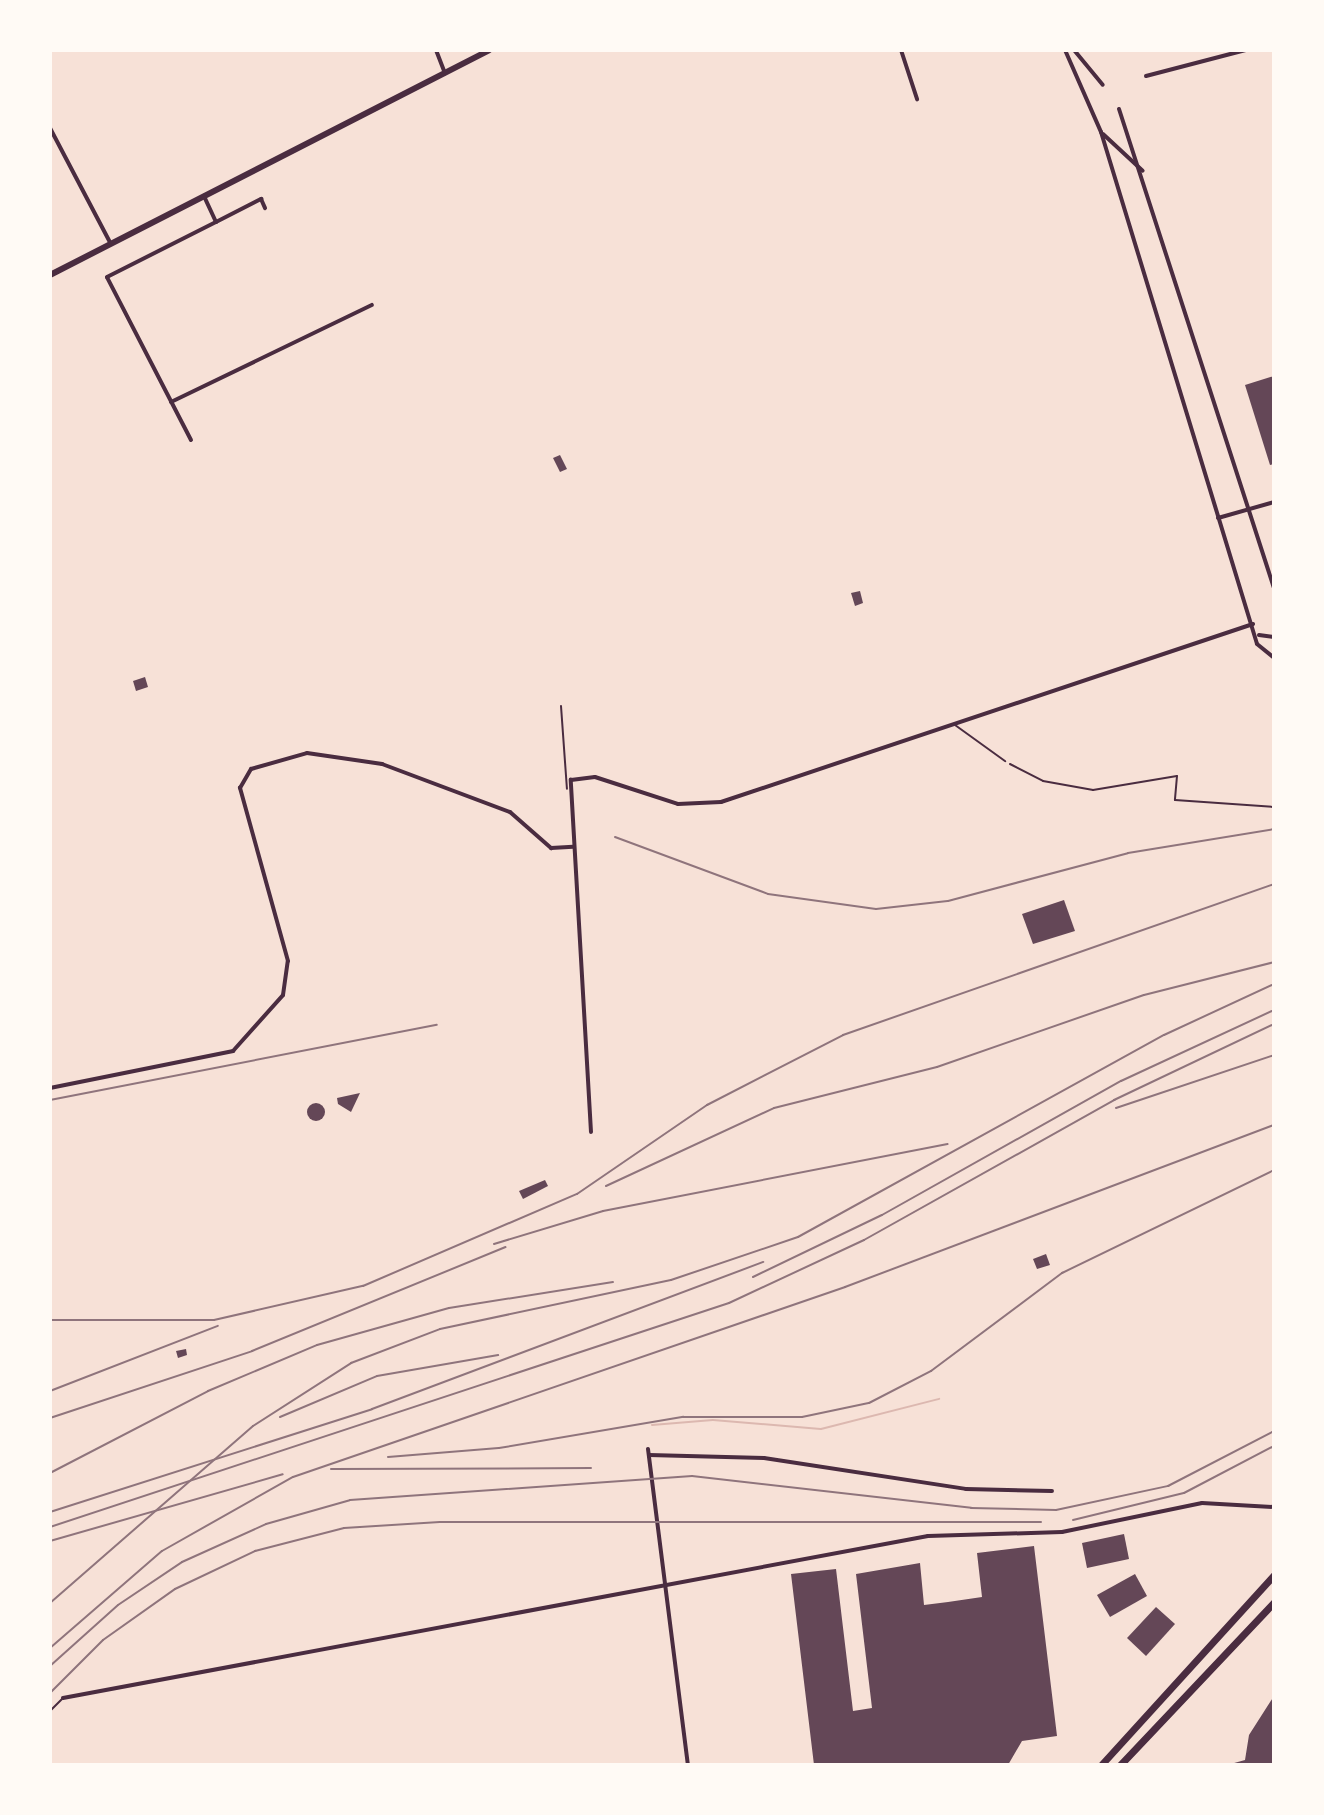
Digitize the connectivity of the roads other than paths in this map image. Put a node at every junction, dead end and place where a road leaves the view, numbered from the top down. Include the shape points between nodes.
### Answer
1 (436, 50) edge
2 (489, 50) edge
3 (901, 50) edge
4 (1065, 50) edge
5 (1074, 50) edge
6 (1246, 50) edge
7 (445, 73) junction
8 (1146, 76) dead end
9 (1103, 85) dead end
10 (917, 99) dead end
11 (1119, 109) dead end
12 (50, 128) edge
13 (1101, 132) junction
14 (1144, 172) junction
15 (204, 196) junction
16 (265, 208) dead end
17 (216, 222) junction
18 (111, 244) junction
19 (50, 275) edge
20 (372, 305) dead end
21 (171, 402) junction
22 (191, 440) dead end
23 (1274, 502) edge
24 (1249, 509) junction
25 (1218, 518) junction
26 (1274, 588) edge
27 (1253, 624) junction
28 (1259, 635) junction
29 (1274, 637) edge
30 (1274, 658) edge
31 (561, 706) dead end
32 (955, 723) junction
33 (1005, 761) road end
34 (567, 789) junction
35 (573, 846) junction
36 (50, 1088) edge
37 (591, 1132) dead end
38 (1052, 1491) dead end
39 (1274, 1507) edge
40 (1274, 1575) edge
41 (666, 1584) junction
42 (1274, 1602) edge
43 (63, 1698) joint
44 (50, 1711) edge
45 (688, 1765) edge
46 (1101, 1765) edge
47 (1120, 1765) edge

1 - 7 street
2 - 7 street
3 - 10 street
4 - 13 street
5 - 9 street
6 - 8 street
7 - 15 street
11 - 14 street
12 - 18 street
13 - 14 street
13 - 25 street
14 - 24 street
15 - 17 street
15 - 18 street
16 - 17 street via 261,199
17 - 21 street via 107,277
18 - 19 street
20 - 21 street
21 - 22 street
23 - 24 street
24 - 25 street
24 - 26 street
25 - 27 street
27 - 28 street
27 - 32 street
28 - 29 street
28 - 30 street via 1260,650
31 - 34 lane
32 - 33 lane
32 - 34 street via 706,805 661,801 587,776 571,780
34 - 35 street
35 - 36 street via 551,848 510,812 382,764 307,753 251,769 240,788 288,961 283,995 233,1051
35 - 37 street
38 - 41 street via 966,1489 751,1457 649,1452
39 - 41 street via 1202,1503 1062,1532 928,1536
40 - 46 main road
41 - 43 street
41 - 45 street
42 - 47 main road
43 - 44 lane

